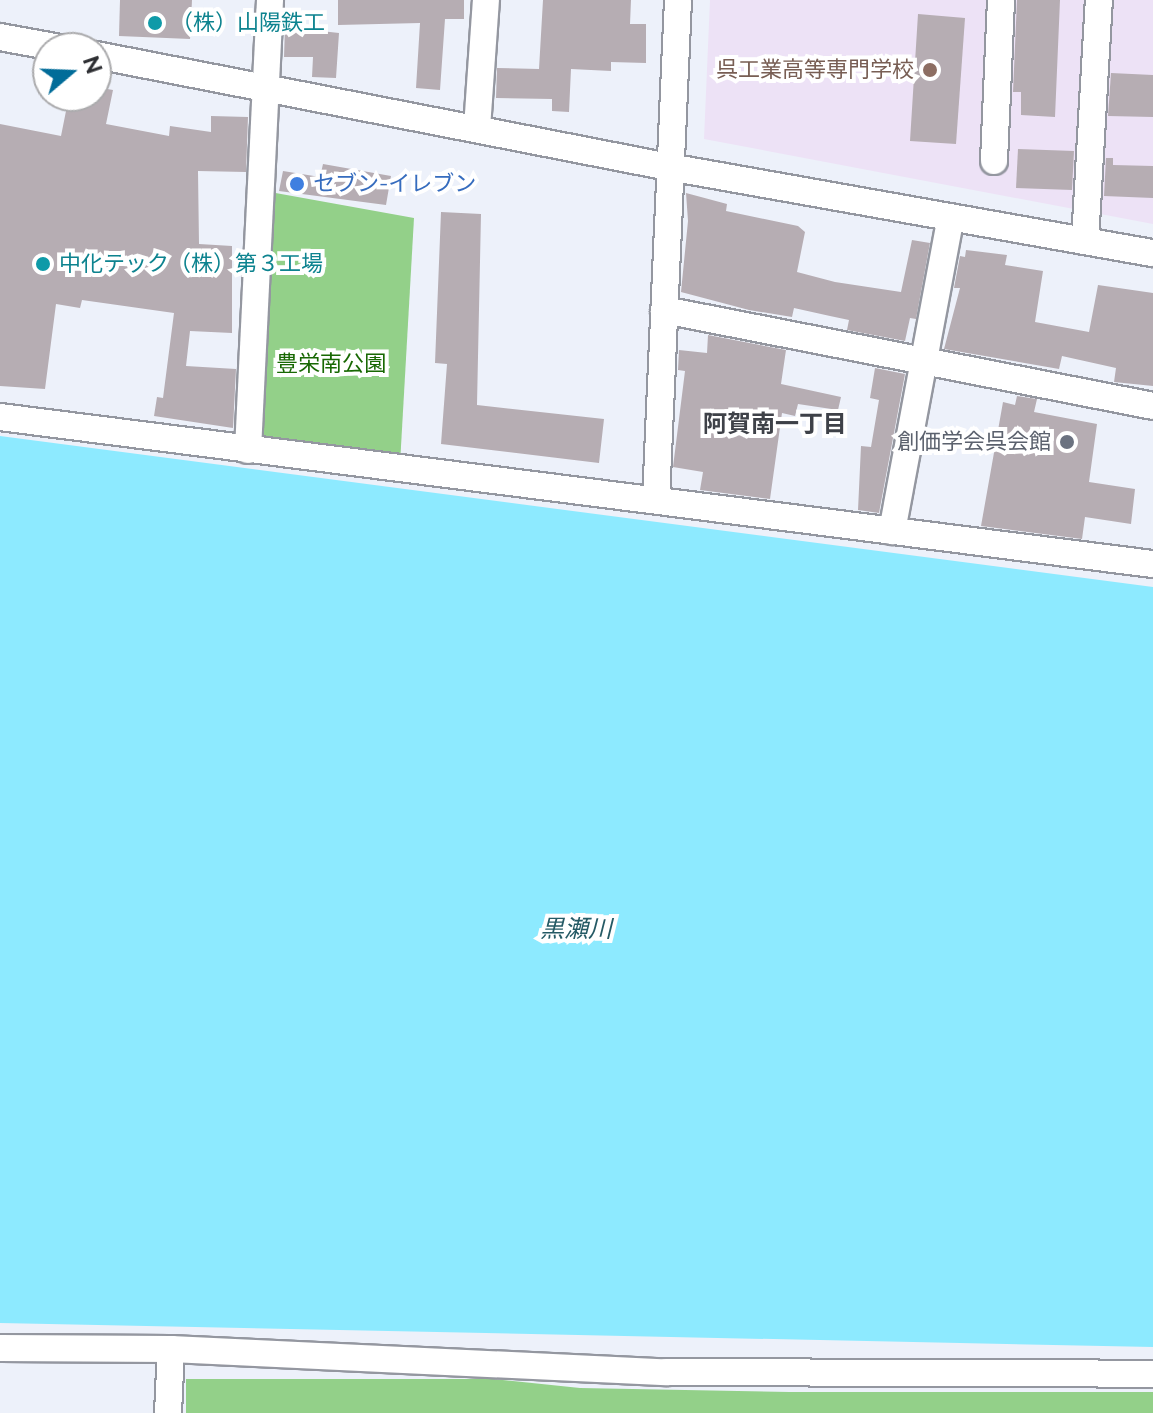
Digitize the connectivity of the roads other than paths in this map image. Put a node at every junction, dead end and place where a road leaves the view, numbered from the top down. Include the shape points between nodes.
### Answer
1 (270, 0) edge
2 (486, 0) edge
3 (678, 0) edge
4 (1001, 0) edge
5 (1099, 0) edge
6 (0, 37) edge
7 (32, 43) edge
8 (112, 58) edge
9 (266, 86) junction
10 (477, 128) junction
11 (994, 161) dead end
12 (669, 167) junction
13 (951, 217) junction
14 (1085, 241) junction
15 (1153, 253) edge
16 (664, 310) junction
17 (923, 361) junction
18 (1153, 406) edge
19 (0, 417) edge
20 (248, 450) junction
21 (656, 500) junction
22 (892, 531) junction
23 (1153, 564) edge
24 (0, 1348) edge
25 (171, 1349) junction
26 (1153, 1374) edge
27 (168, 1413) edge

1 - 9 street
2 - 10 street
3 - 12 street
4 - 11 street
5 - 14 street
6 - 7 street
8 - 9 street
9 - 10 street
9 - 20 street
10 - 12 street
12 - 13 street
12 - 16 street
13 - 14 street
13 - 17 street
14 - 15 street
16 - 17 street
16 - 21 street
17 - 18 street
17 - 22 street
19 - 20 street
20 - 21 street
21 - 22 street
22 - 23 street
24 - 25 street
25 - 26 street via 666,1372
25 - 27 street

